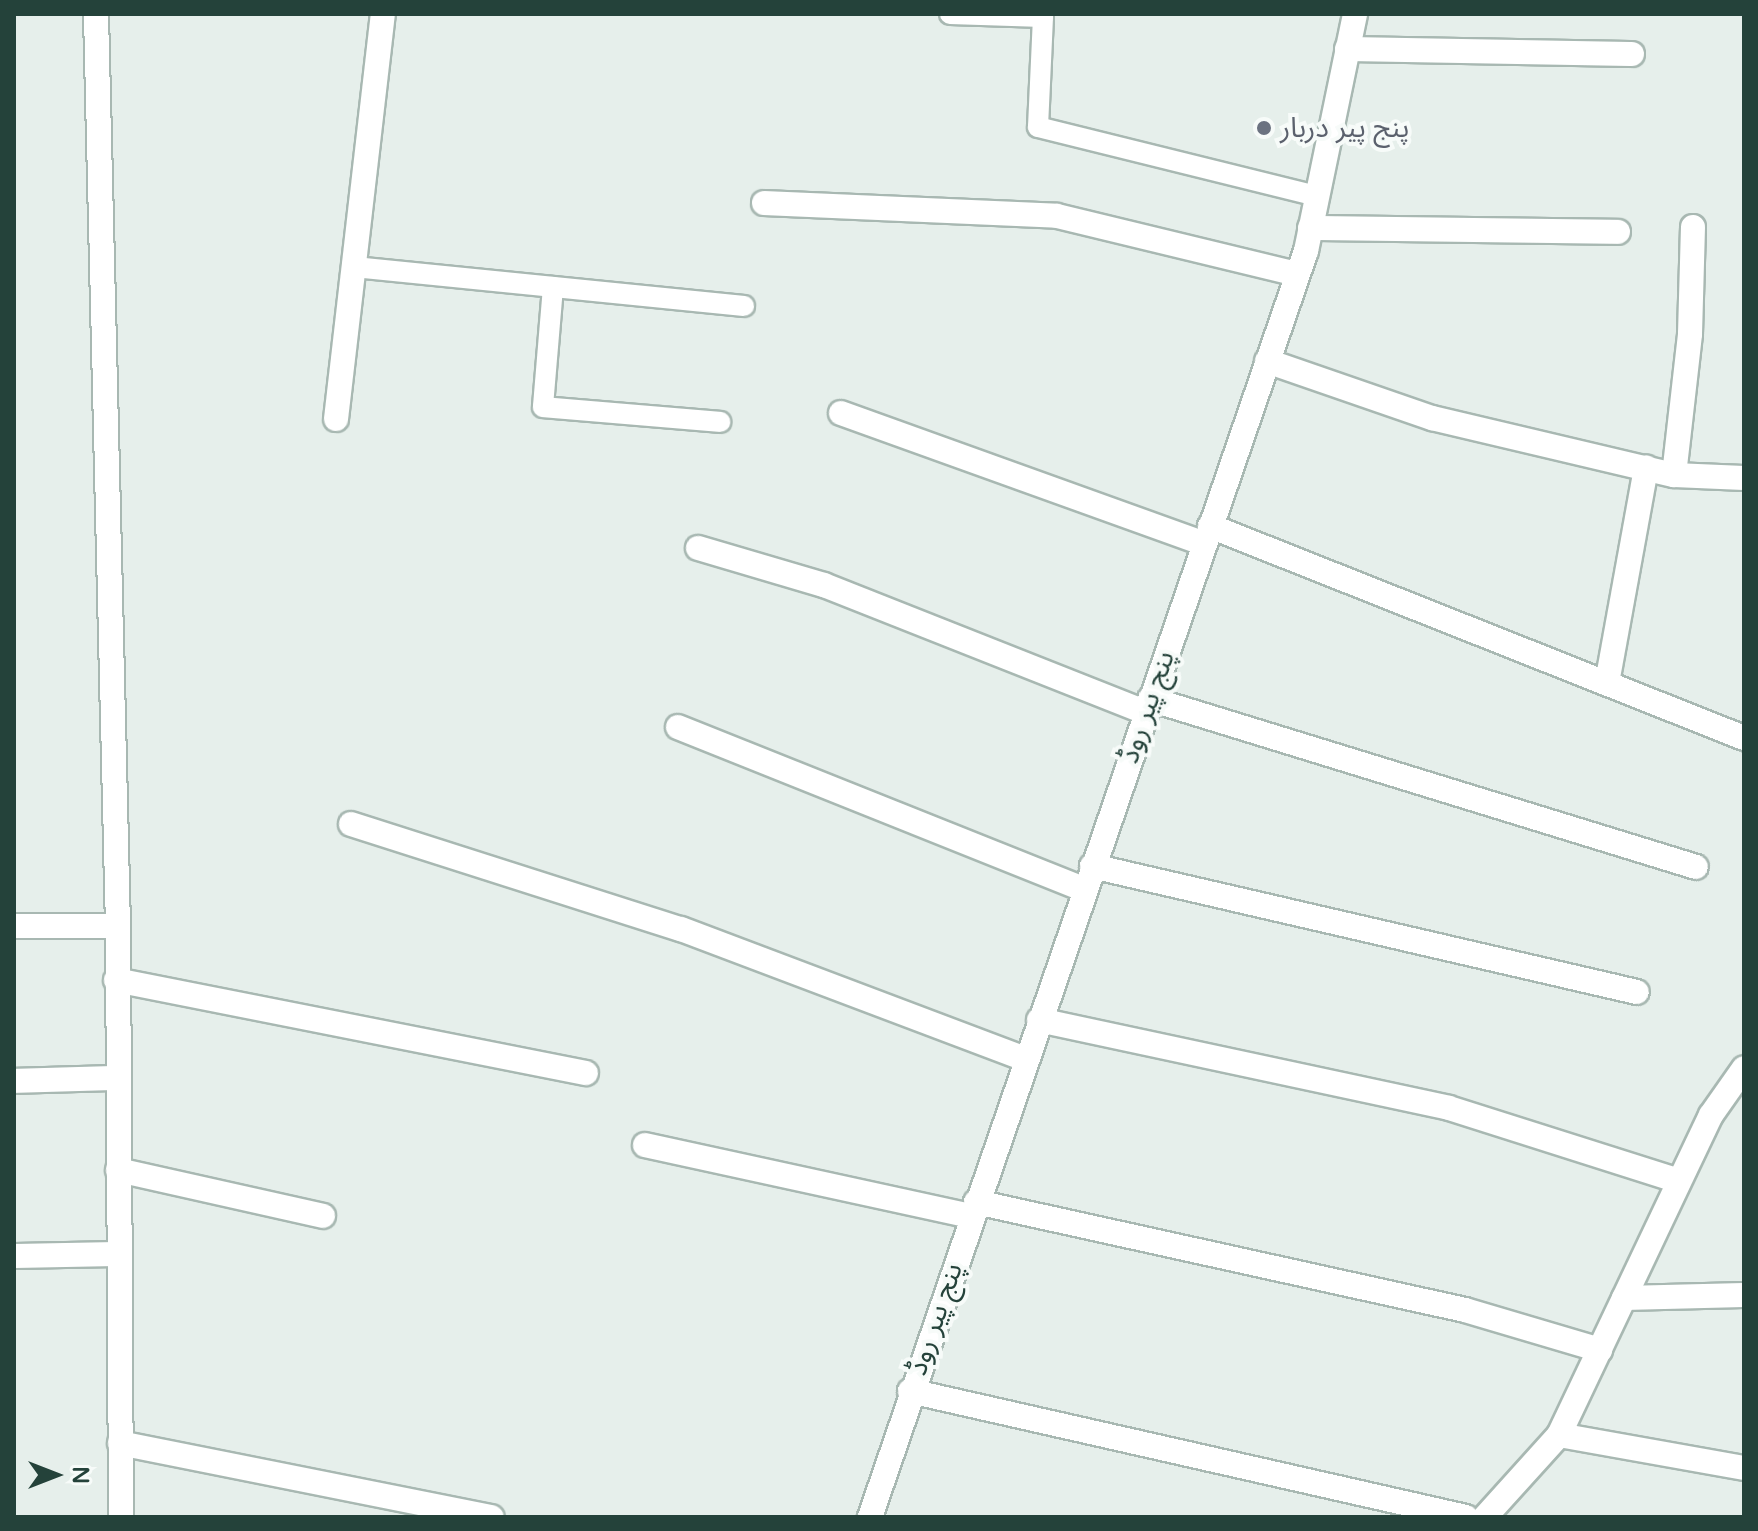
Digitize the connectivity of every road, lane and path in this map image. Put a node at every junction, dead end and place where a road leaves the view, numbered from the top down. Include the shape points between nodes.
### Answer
1 (96, 14) edge
2 (383, 14) edge
3 (950, 14) edge
4 (1355, 14) edge
5 (1347, 49) junction
6 (1632, 54) dead end
7 (1317, 196) junction
8 (764, 203) dead end
9 (1693, 227) dead end
10 (1310, 228) junction
11 (1618, 232) dead end
12 (354, 267) junction
13 (1297, 274) junction
14 (553, 287) junction
15 (744, 306) dead end
16 (1267, 361) junction
17 (841, 413) dead end
18 (336, 419) dead end
19 (720, 422) dead end
20 (1646, 468) junction
21 (1674, 475) junction
22 (1744, 478) edge
23 (1207, 535) junction
24 (698, 548) dead end
25 (1607, 683) junction
26 (1148, 705) junction
27 (678, 727) dead end
28 (1744, 738) edge
29 (351, 824) dead end
30 (1092, 866) junction
31 (1696, 867) dead end
32 (1084, 889) junction
33 (14, 926) edge
34 (118, 926) junction
35 (116, 980) junction
36 (1637, 992) dead end
37 (1039, 1020) junction
38 (1025, 1059) junction
39 (1744, 1068) edge
40 (586, 1073) dead end
41 (118, 1078) junction
42 (14, 1081) edge
43 (645, 1145) dead end
44 (118, 1170) junction
45 (1679, 1181) junction
46 (973, 1209) junction
47 (323, 1216) dead end
48 (117, 1254) junction
49 (14, 1256) edge
50 (1744, 1295) edge
51 (1624, 1298) junction
52 (1600, 1350) junction
53 (910, 1391) junction
54 (1559, 1435) junction
55 (120, 1443) junction
56 (1744, 1468) edge
57 (402, 1508) edge
58 (121, 1517) edge
59 (492, 1517) edge
60 (870, 1517) edge
61 (1466, 1517) edge
62 (1485, 1517) edge

1 - 34 street
2 - 12 street
3 - 7 lane via 1043,17 1038,127
4 - 5 street, پنج پیر روڈ
5 - 6 street
5 - 7 street, پنج پیر روڈ
7 - 10 street, پنج پیر روڈ
8 - 13 street via 1057,216
9 - 21 street via 1690,334
10 - 11 street
10 - 13 street, پنج پیر روڈ
12 - 14 lane
12 - 18 street
13 - 16 street, پنج پیر روڈ
14 - 15 lane
14 - 19 lane via 543,407
16 - 20 street via 1432,418
16 - 23 street, پنج پیر روڈ
17 - 23 street
20 - 21 street
20 - 25 street
21 - 22 street
23 - 25 street
23 - 26 street, پنج پیر روڈ
24 - 26 street via 824,585
25 - 28 street
26 - 30 street, پنج پیر روڈ
26 - 31 street
27 - 32 street
29 - 38 street via 681,929
30 - 32 street, پنج پیر روڈ
30 - 36 street
32 - 37 street, پنج پیر روڈ
33 - 34 street
34 - 35 street
35 - 40 street
35 - 41 street
37 - 38 street, پنج پیر روڈ
37 - 45 street via 1449,1108
38 - 46 street, پنج پیر روڈ
39 - 45 street via 1711,1115
41 - 42 street
41 - 44 street
43 - 46 street
44 - 47 street
44 - 48 street
45 - 51 street
46 - 52 street via 1465,1310
46 - 53 street, پنج پیر روڈ
48 - 49 street
48 - 55 street
50 - 51 street
51 - 52 street
52 - 54 street
53 - 60 street, پنج پیر روڈ
53 - 61 street
54 - 56 street
54 - 62 street
55 - 57 street
55 - 58 street
57 - 59 street

